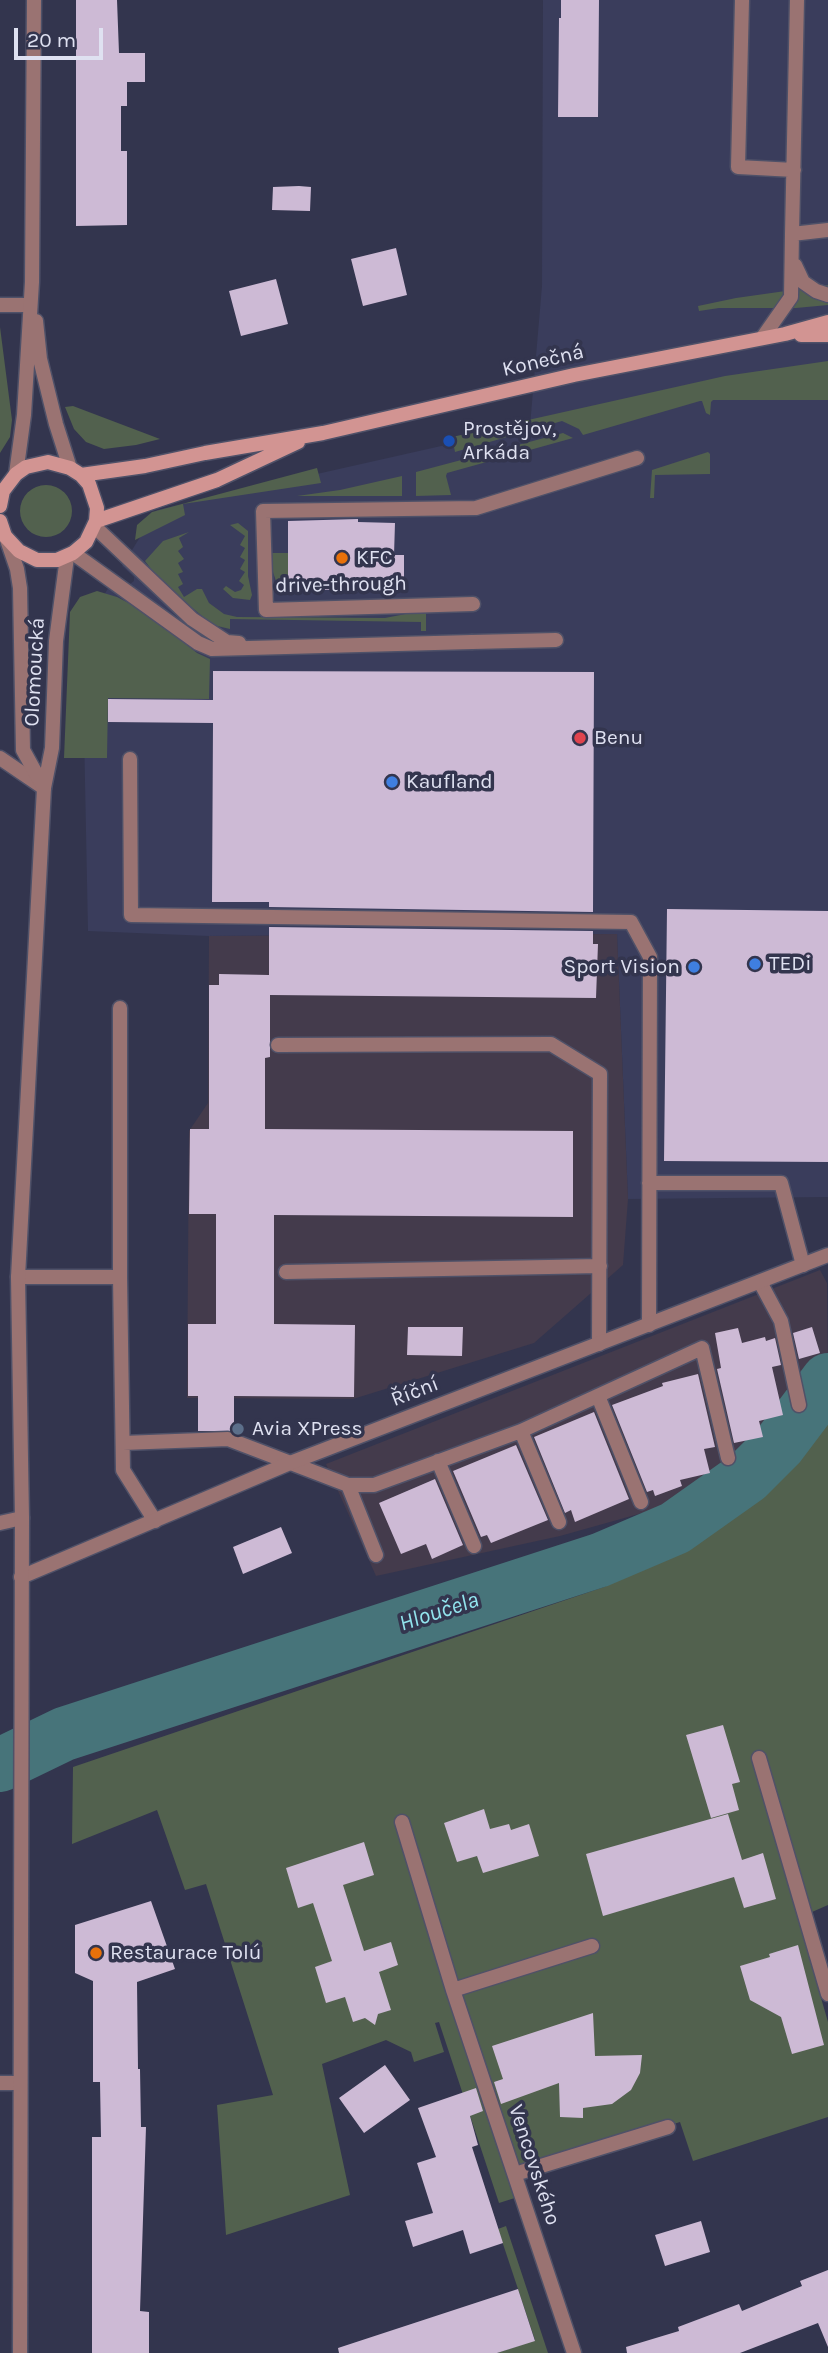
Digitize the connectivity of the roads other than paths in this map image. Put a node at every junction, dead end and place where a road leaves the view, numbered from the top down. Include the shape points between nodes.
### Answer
1 (34, 0) edge
2 (797, 0) edge
3 (742, 1) edge
4 (794, 170) junction
5 (828, 230) edge
6 (792, 234) junction
7 (792, 261) junction
8 (32, 282) junction
9 (828, 295) edge
10 (0, 305) edge
11 (30, 305) junction
12 (828, 322) edge
13 (785, 334) junction
14 (828, 335) edge
15 (763, 337) junction
16 (312, 435) junction
17 (637, 458) dead end
18 (76, 471) junction
19 (16, 474) junction
20 (0, 506) edge
21 (0, 521) edge
22 (95, 523) junction
23 (5, 536) junction
24 (70, 555) junction
25 (473, 604) dead end
26 (556, 640) dead end
27 (285, 646) junction
28 (0, 758) edge
29 (130, 759) dead end
30 (44, 788) junction
31 (120, 1008) dead end
32 (278, 1045) dead end
33 (649, 1183) junction
34 (828, 1255) edge
35 (803, 1265) junction
36 (600, 1266) junction
37 (286, 1272) dead end
38 (18, 1277) junction
39 (120, 1277) junction
40 (760, 1282) junction
41 (649, 1325) junction
42 (599, 1344) junction
43 (598, 1396) junction
44 (799, 1405) dead end
45 (521, 1431) junction
46 (123, 1443) junction
47 (728, 1458) dead end
48 (438, 1461) junction
49 (290, 1463) junction
50 (348, 1485) junction
51 (641, 1502) dead end
52 (22, 1518) junction
53 (155, 1521) junction
54 (559, 1521) dead end
55 (0, 1523) edge
56 (474, 1546) dead end
57 (376, 1555) dead end
58 (21, 1577) junction
59 (759, 1758) dead end
60 (402, 1822) dead end
61 (592, 1946) dead end
62 (453, 1990) junction
63 (828, 1994) edge
64 (0, 2083) edge
65 (20, 2083) junction
66 (668, 2127) dead end
67 (515, 2174) junction
68 (20, 2353) edge
69 (574, 2353) edge

1 - 8 street
2 - 4 street
3 - 4 street via 738,167
4 - 6 street
5 - 6 street
6 - 7 street
7 - 9 street via 803,282
7 - 15 street via 790,297
8 - 11 street
8 - 18 street via 40,359 56,424
10 - 11 street
11 - 19 street
12 - 13 main road, Konečná
13 - 14 main road, Konečná
13 - 15 main road, Konečná
15 - 16 main road, Konečná
16 - 18 main road, Konečná via 145,466
16 - 22 main road, Konečná via 217,480
17 - 25 street, drive-through via 476,508 263,511 266,610
18 - 19 main road via 48,462
18 - 22 main road via 94,495
19 - 20 main road
21 - 23 main road, Olomoucká
22 - 24 main road, Olomoucká via 86,542
22 - 27 street via 192,619 227,642
23 - 24 main road via 19,551 37,559
23 - 30 street, Olomoucká via 20,588 23,750
24 - 27 street via 212,649
24 - 30 street, Olomoucká via 57,622 52,748
26 - 27 street
28 - 30 street
29 - 33 street via 131,915 631,922 650,957
30 - 38 street, Olomoucká
31 - 39 street
32 - 36 street via 551,1044 600,1074
33 - 35 street via 781,1183
33 - 41 street
34 - 35 street, Říční
35 - 40 street, Říční
36 - 37 street
36 - 42 street
38 - 39 street
38 - 52 street, Olomoucká
39 - 46 street
40 - 41 street, Říční
40 - 44 street via 781,1321
41 - 42 street, Říční
42 - 49 street, Říční
43 - 45 street
43 - 47 street via 702,1348
43 - 51 street
45 - 48 street
45 - 54 street
46 - 49 street via 228,1439
46 - 53 street via 123,1470
48 - 50 street via 374,1485
48 - 56 street
49 - 50 street
49 - 53 street, Říční
50 - 57 street
52 - 55 street
52 - 58 street, Olomoucká
53 - 58 street, Říční
58 - 65 street, Olomoucká
59 - 63 street
60 - 62 street, Vencovského
61 - 62 street
62 - 67 street, Vencovského
64 - 65 street
65 - 68 street, Olomoucká
66 - 67 street
67 - 69 street, Vencovského

